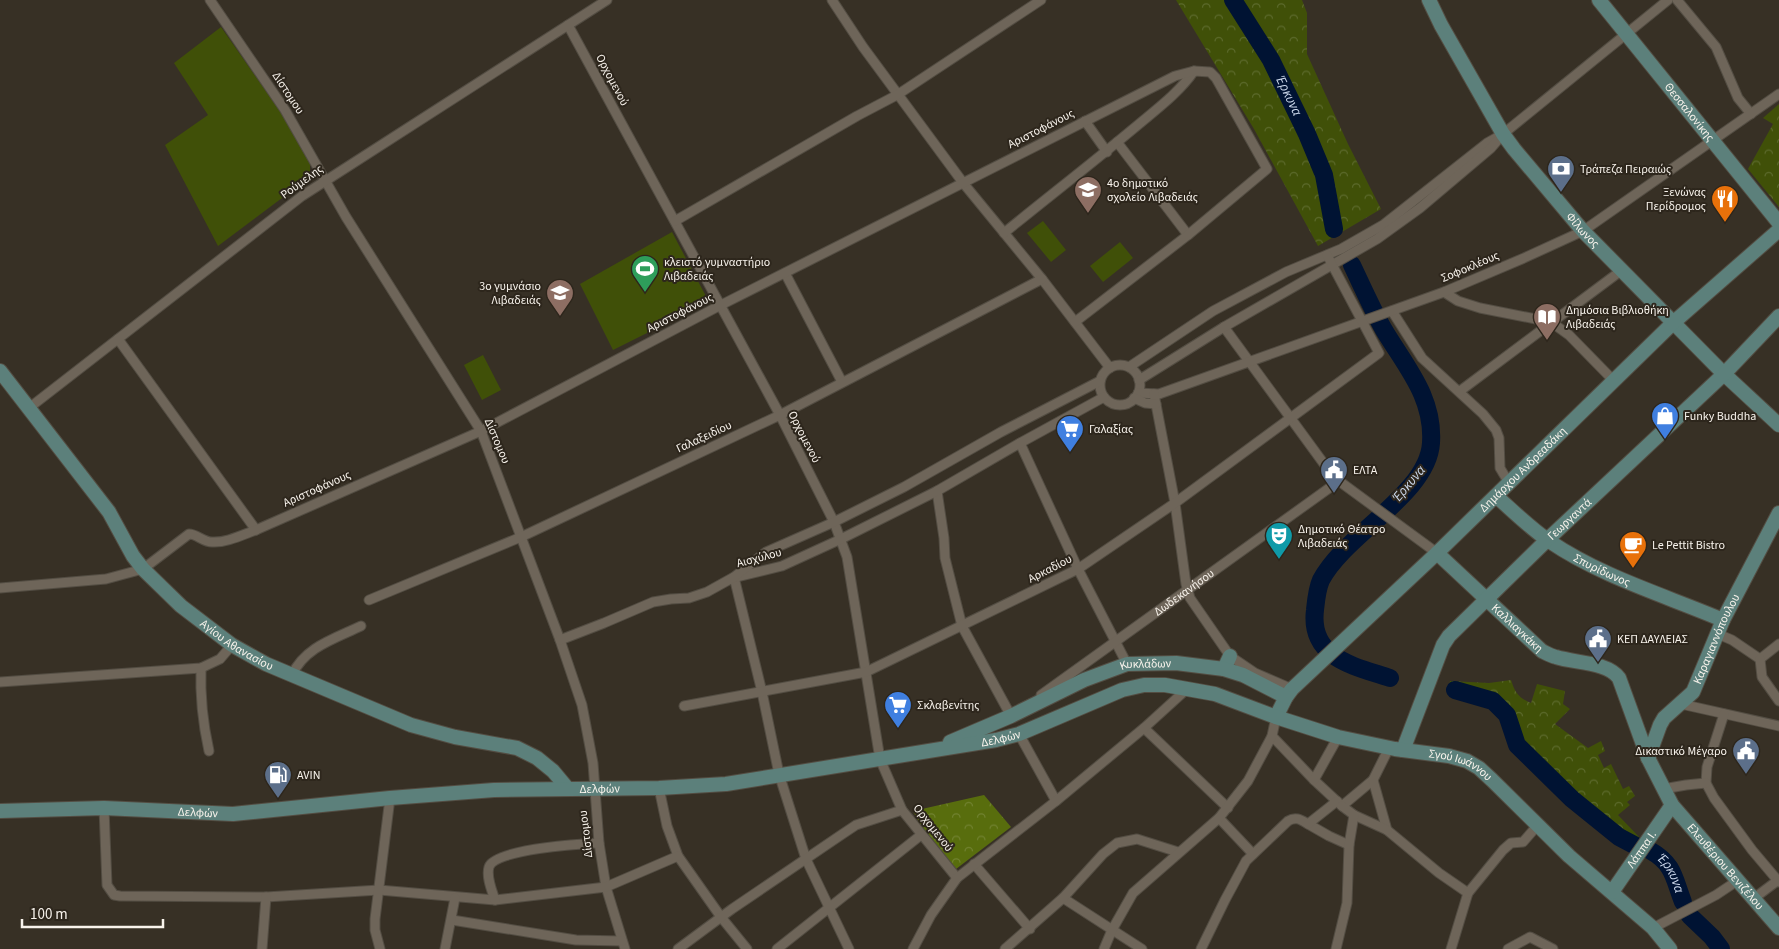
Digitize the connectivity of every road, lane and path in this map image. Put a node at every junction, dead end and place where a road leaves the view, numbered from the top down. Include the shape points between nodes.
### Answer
1 (210, 0) edge
2 (607, 0) edge
3 (832, 0) edge
4 (1041, 0) edge
5 (1429, 0) edge
6 (1599, 0) edge
7 (1668, 0) edge
8 (1677, 0) edge
9 (568, 24) junction
10 (1626, 34) junction
11 (1194, 71) junction
12 (1779, 94) edge
13 (897, 95) junction
14 (1751, 114) junction
15 (1085, 121) junction
16 (1503, 134) junction
17 (1713, 141) junction
18 (1117, 142) junction
19 (1106, 152) junction
20 (324, 180) junction
21 (964, 184) junction
22 (675, 221) junction
23 (1779, 223) edge
24 (1779, 230) edge
25 (1583, 231) junction
26 (1004, 233) junction
27 (1188, 235) junction
28 (1327, 255) junction
29 (1333, 265) junction
30 (1622, 270) junction
31 (786, 273) junction
32 (1042, 279) junction
33 (1444, 292) junction
34 (720, 306) junction
35 (1389, 311) junction
36 (1779, 316) edge
37 (1075, 322) junction
38 (1362, 322) junction
39 (1551, 322) junction
40 (1674, 322) junction
41 (1224, 327) junction
42 (118, 339) junction
43 (1248, 362) junction
44 (1129, 367) junction
45 (1110, 368) junction
46 (0, 371) edge
47 (1724, 374) junction
48 (1139, 380) junction
49 (1100, 381) junction
50 (1614, 381) junction
51 (842, 382) junction
52 (1460, 391) junction
53 (1154, 394) junction
54 (1136, 396) junction
55 (1104, 397) junction
56 (1156, 404) junction
57 (30, 408) junction
58 (780, 415) junction
59 (1291, 419) junction
60 (1779, 424) edge
61 (481, 431) junction
62 (1020, 442) junction
63 (1339, 481) junction
64 (1509, 483) junction
65 (937, 491) junction
66 (1496, 496) junction
67 (1175, 503) junction
68 (1779, 513) edge
69 (834, 522) junction
70 (256, 530) junction
71 (521, 537) junction
72 (841, 539) junction
73 (1547, 540) junction
74 (1437, 553) junction
75 (143, 569) junction
76 (1078, 569) junction
77 (734, 577) junction
78 (0, 588) edge
79 (1187, 592) junction
80 (1487, 599) junction
81 (369, 600) dead end
82 (1723, 620) junction
83 (361, 626) dead end
84 (962, 626) junction
85 (1718, 634) junction
86 (560, 640) junction
87 (1115, 643) junction
88 (1779, 644) edge
89 (232, 645) junction
90 (1230, 656) junction
91 (1760, 659) junction
92 (1127, 664) junction
93 (201, 668) junction
94 (1224, 669) junction
95 (866, 672) junction
96 (1616, 673) joint
97 (292, 675) junction
98 (0, 682) edge
99 (1188, 688) junction
100 (762, 692) junction
101 (1289, 693) junction
102 (1779, 701) edge
103 (1681, 704) junction
104 (684, 706) dead end
105 (1033, 706) junction
106 (1724, 714) junction
107 (1011, 716) junction
108 (1276, 717) junction
109 (1779, 726) edge
110 (1144, 728) junction
111 (1018, 734) junction
112 (1272, 736) junction
113 (1338, 737) junction
114 (931, 749) junction
115 (1396, 749) junction
116 (209, 751) dead end
117 (1648, 758) junction
118 (880, 759) junction
119 (779, 774) junction
120 (1314, 780) junction
121 (1374, 780) junction
122 (1706, 783) junction
123 (594, 788) junction
124 (658, 788) junction
125 (568, 789) junction
126 (1663, 789) junction
127 (390, 798) junction
128 (1056, 801) junction
129 (1340, 804) junction
130 (1672, 805) junction
131 (104, 808) junction
132 (1228, 808) junction
133 (902, 810) junction
134 (0, 811) edge
135 (1354, 815) junction
136 (1219, 818) junction
137 (1308, 824) junction
138 (1537, 826) junction
139 (1387, 830) junction
140 (921, 835) junction
141 (599, 842) junction
142 (1349, 845) junction
143 (1178, 852) junction
144 (1253, 854) junction
145 (678, 856) junction
146 (806, 859) junction
147 (974, 864) junction
148 (957, 878) junction
149 (1737, 881) junction
150 (1778, 882) edge
151 (606, 887) junction
152 (379, 890) junction
153 (1612, 892) junction
154 (1468, 893) junction
155 (266, 897) junction
156 (456, 898) junction
157 (1063, 898) junction
158 (1753, 899) junction
159 (495, 900) junction
160 (830, 908) junction
161 (721, 917) junction
162 (452, 920) junction
163 (1653, 928) junction
164 (1779, 928) edge
165 (1030, 929) junction
166 (1112, 930) junction
167 (623, 945) edge
168 (262, 949) edge
169 (380, 949) edge
170 (445, 949) edge
171 (678, 949) edge
172 (747, 949) edge
173 (777, 949) edge
174 (849, 949) edge
175 (914, 949) edge
176 (1005, 949) edge
177 (1104, 949) edge
178 (1142, 949) edge
179 (1201, 949) edge
180 (1336, 949) edge
181 (1451, 949) edge
182 (1508, 949) edge
183 (1550, 949) edge
184 (1670, 949) edge

1 - 20 street, Δίστομου via 285,110
2 - 9 street, Ρούμελης
3 - 13 street
4 - 13 street
5 - 16 main road, Φίλωνος
6 - 10 main road, Θεσσαλονίκης
7 - 10 street
8 - 14 street via 1716,47 1738,98
9 - 20 street, Ρούμελης
9 - 22 street, Ορχομενού
10 - 16 street
10 - 17 main road, Θεσσαλονίκης
11 - 15 street, Αριστοφάνους via 1175,76
11 - 18 street via 1171,97
11 - 27 street via 1210,72 1216,78 1268,169
12 - 14 street, Σοφοκλέους
13 - 21 street
13 - 22 street
14 - 17 street, Σοφοκλέους
15 - 19 street
15 - 21 street, Αριστοφάνους
16 - 25 main road, Φίλωνος
16 - 28 street via 1384,225
16 - 29 street via 1491,148 1407,218
17 - 23 main road, Θεσσαλονίκης
17 - 25 street, Σοφοκλέους
18 - 19 street
18 - 27 street
19 - 26 street
20 - 42 street, Ρούμελης
20 - 61 street, Δίστομου
21 - 26 street
21 - 31 street, Αριστοφάνους
22 - 34 street, Ορχομενού
24 - 40 main road, Δημάρχου Ανδρεαδάκη
25 - 30 main road, Φίλωνος
25 - 33 street, Σοφοκλέους
26 - 32 street
27 - 37 street
28 - 29 street
28 - 44 street via 1286,272 1213,311
29 - 38 street
29 - 41 street
30 - 39 street
30 - 40 main road, Φίλωνος
31 - 34 street, Αριστοφάνους
31 - 51 street
32 - 37 street
32 - 51 street, Γαλαξειδίου
33 - 35 street, Σοφοκλέους
33 - 39 street via 1458,302
34 - 58 street, Ορχομενού
34 - 61 street, Αριστοφάνους
35 - 38 street, Σοφοκλέους
35 - 52 street via 1422,358
36 - 47 main road, Γεωργαντά
37 - 45 street
38 - 43 street, Σοφοκλέους
38 - 59 street, Αρκαδίου via 1379,353
39 - 50 street via 1575,340
39 - 52 street
40 - 47 main road, Φίλωνος
40 - 50 main road, Δημάρχου Ανδρεαδάκη
41 - 43 street
41 - 48 street
42 - 57 street, Ρούμελης
42 - 70 street
43 - 53 street, Σοφοκλέους
43 - 59 street
44 - 45 street via 1116,365
44 - 48 street
45 - 49 street
46 - 57 main road, Αγίου Αθανασίου
47 - 60 main road, Φίλωνος
47 - 73 main road, Γεωργαντά
48 - 54 street
49 - 55 street
49 - 69 street, Αισχύλου
50 - 64 main road, Δημάρχου Ανδρεαδάκη
51 - 58 street, Γαλαξειδίου
52 - 64 street via 1496,430 1500,468
53 - 54 street, Σοφοκλέους
53 - 56 street
54 - 55 street via 1120,405
54 - 56 street via 1145,403
55 - 62 street, Αισχύλου
56 - 67 street
57 - 75 main road, Αγίου Αθανασίου via 109,512
58 - 69 street, Ορχομενού
58 - 71 street, Γαλαξειδίου
59 - 63 street
59 - 67 street, Αρκαδίου
61 - 70 street, Αριστοφάνους
61 - 71 street, Δίστομου
62 - 65 street, Αισχύλου
62 - 76 street
63 - 74 street
63 - 79 street, Δωδεκανήσου
64 - 66 main road, Δημάρχου Ανδρεαδάκη
65 - 72 street, Αισχύλου
65 - 84 street via 945,558
66 - 73 main road, Σπυρίδωνος
66 - 74 main road, Δημάρχου Ανδρεαδάκη
67 - 76 street, Αρκαδίου
67 - 79 street
68 - 82 main road, Καραγιαννόπουλου
69 - 72 street, Ορχομενού
69 - 77 street, Αισχύλου via 766,552
70 - 75 street, Αριστοφάνους via 212,542 189,534
71 - 81 street, Γαλαξειδίου
71 - 86 street, Δίστομου
72 - 77 street, Αισχύλου via 782,566
72 - 95 street, Ορχομενού via 847,557
73 - 80 main road, Γεωργαντά
73 - 82 main road, Σπυρίδωνος via 1616,577
74 - 80 main road, Καλλιαγκάκη
74 - 101 main road, Δημάρχου Ανδρεαδάκη
75 - 78 street via 106,579
75 - 89 main road, Αγίου Αθανασίου via 181,606
76 - 84 street, Αρκαδίου
76 - 87 street
77 - 86 street via 707,592 689,598 653,602
77 - 100 street
79 - 87 street, Δωδεκανήσου
79 - 90 street
80 - 96 main road, Καλλιαγκάκη via 1542,651
80 - 115 main road, Γεωργαντά via 1443,645
82 - 85 main road, Καραγιαννόπουλου
83 - 97 street via 310,652
84 - 95 street, Αρκαδίου
84 - 107 street
85 - 91 street
85 - 103 main road, Καραγιαννόπουλου via 1693,692
86 - 123 street, Δίστομου via 582,705 593,763
87 - 92 street
87 - 105 street, Δωδεκανήσου via 1039,697
88 - 91 street
89 - 93 street via 220,659
89 - 97 main road, Αγίου Αθανασίου
90 - 94 main road
90 - 101 street
91 - 102 street via 1762,677
92 - 94 main road, Κυκλάδων via 1176,663
92 - 105 main road, Κυκλάδων via 1084,680
93 - 98 street
93 - 116 street via 204,730
94 - 101 main road, Κυκλάδων
95 - 100 street, Αρκαδίου
95 - 118 street, Ορχομενού
96 - 117 main road, Ελευθέριου Βενιζέλου
97 - 125 main road, Αγίου Αθανασίου via 411,725 517,748 538,758
99 - 108 main road, Σγού Ιωάννου via 1215,694
99 - 110 street
99 - 111 main road, Δελφών via 1144,685 1122,690
100 - 104 street, Αρκαδίου
100 - 119 street
101 - 108 main road, Δημάρχου Ανδρεαδάκη
103 - 106 street
103 - 117 main road, Καραγιαννόπουλου via 1664,718
105 - 107 main road, Κυκλάδων
106 - 109 street
106 - 122 street via 1707,767
107 - 114 main road
108 - 112 street
108 - 113 main road, Σγού Ιωάννου
110 - 128 street
110 - 132 street
111 - 114 main road, Δελφών
111 - 128 street
112 - 120 street
112 - 132 street via 1248,781
113 - 115 main road, Σγού Ιωάννου
113 - 120 street
114 - 118 main road, Δελφών
115 - 121 street
115 - 138 main road, Σγού Ιωάννου via 1467,761 1492,780
117 - 126 main road, Ελευθέριου Βενιζέλου
118 - 119 main road, Δελφών
118 - 133 street, Ορχομενού
119 - 124 main road, Δελφών via 726,784
119 - 146 street
120 - 129 street
121 - 129 street
121 - 139 street
122 - 126 street
122 - 150 street
123 - 124 main road, Δελφών
123 - 125 main road, Δελφών
123 - 141 street, Δίστομου
124 - 145 street
125 - 127 main road, Δελφών via 494,790
126 - 130 main road, Ελευθέριου Βενιζέλου
127 - 131 main road, Δελφών via 233,814
127 - 152 street
128 - 147 street
129 - 135 street
129 - 137 street
130 - 149 main road, Ελευθέριου Βενιζέλου
130 - 153 main road, Λάππα Ι.
131 - 134 main road, Δελφών
131 - 155 street via 107,885 114,895
132 - 136 street
133 - 140 street, Ορχομενού
133 - 146 street via 856,825
135 - 139 street
135 - 142 street
136 - 143 street
136 - 144 street
137 - 142 street
137 - 144 street via 1298,818 1288,820
138 - 153 main road, Σγού Ιωάννου
138 - 154 street via 1523,842 1511,843 1503,850
139 - 154 street
140 - 148 street, Ορχομενού
140 - 160 street
141 - 151 street, Δίστομου
141 - 159 street via 527,850 498,858 488,867
142 - 180 street via 1347,903
143 - 157 street via 1137,839 1118,843 1103,854
143 - 166 street via 1133,892
144 - 179 street via 1239,874
145 - 151 street
145 - 161 street
146 - 160 street
146 - 161 street
147 - 148 street
147 - 165 street
148 - 175 street via 931,915
149 - 158 main road, Ελευθέριου Βενιζέλου
149 - 163 street
150 - 158 street
151 - 159 street
151 - 167 street, Δίστομου
152 - 155 street
152 - 156 street
152 - 169 street via 375,930
153 - 163 main road, Σγού Ιωάννου
154 - 181 street
155 - 168 street
156 - 159 street
156 - 162 street
157 - 165 street
157 - 166 street
158 - 164 main road, Ελευθέριου Βενιζέλου
160 - 173 street
160 - 174 street
161 - 171 street
161 - 172 street
162 - 167 street
162 - 170 street
163 - 184 main road, Σγού Ιωάννου
165 - 176 street
166 - 177 street
166 - 178 street
182 - 183 street via 1530,937

